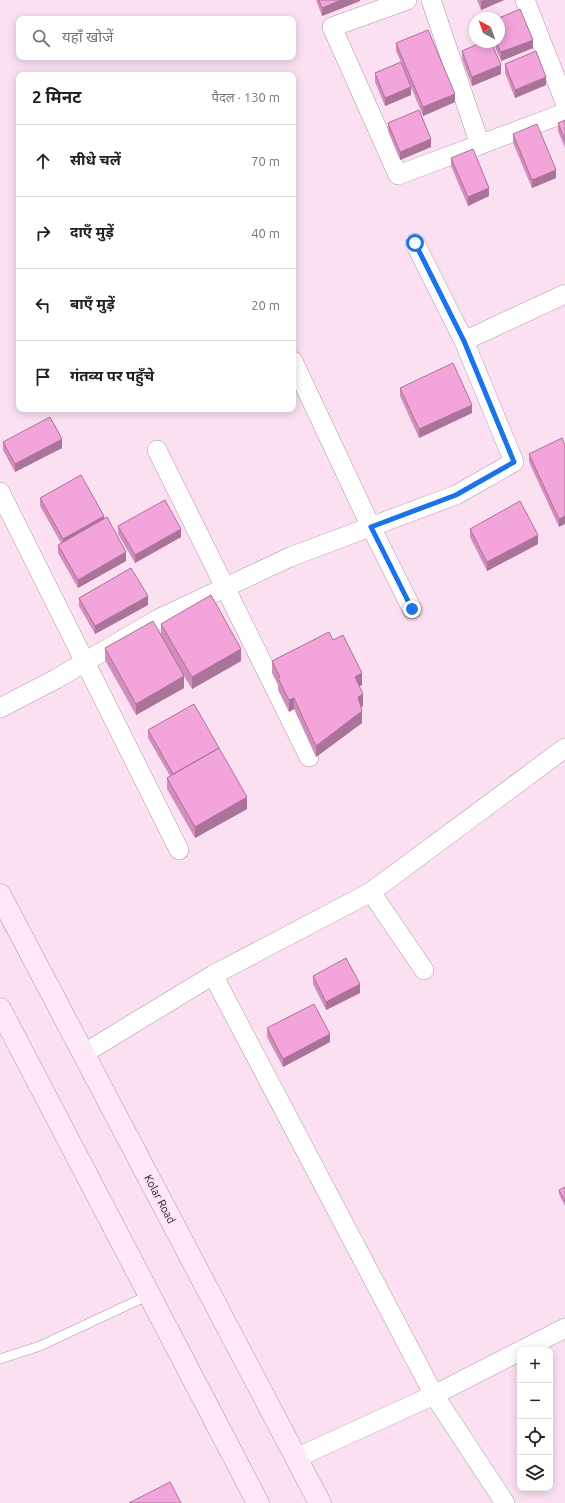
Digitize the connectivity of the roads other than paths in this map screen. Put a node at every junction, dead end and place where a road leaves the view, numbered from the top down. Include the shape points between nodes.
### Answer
1 (407, 0) edge
2 (431, 0) edge
3 (525, 0) edge
4 (565, 102) edge
5 (565, 112) edge
6 (480, 145) junction
7 (415, 243) dead end
8 (565, 294) edge
9 (464, 341) junction
10 (296, 367) edge
11 (157, 450) dead end
12 (0, 492) edge
13 (371, 527) junction
14 (225, 588) junction
15 (412, 609) dead end
16 (85, 662) junction
17 (0, 708) edge
18 (565, 749) edge
19 (309, 757) dead end
20 (179, 850) dead end
21 (370, 892) junction
22 (0, 895) edge
23 (424, 970) dead end
24 (213, 975) junction
25 (0, 1010) edge
26 (83, 1054) junction
27 (149, 1295) junction
28 (565, 1328) edge
29 (529, 1347) edge
30 (517, 1353) edge
31 (0, 1359) edge
32 (434, 1395) junction
33 (296, 1458) junction
34 (258, 1503) edge
35 (320, 1503) edge
36 (505, 1503) edge

1 - 6 street via 332,27 398,175
2 - 6 street
3 - 4 street
5 - 6 street
7 - 9 street
8 - 9 street
9 - 13 street via 514,462 456,495
10 - 13 street
11 - 14 street
12 - 16 street
13 - 14 street via 290,557
13 - 15 street
14 - 16 street via 158,619
14 - 19 street
16 - 17 street
16 - 20 street
18 - 21 street
21 - 23 street
21 - 24 street
22 - 26 main road, Kolar Road
24 - 26 street
24 - 32 street
25 - 27 main road
26 - 33 main road, Kolar Road
27 - 31 lane via 40,1346
27 - 34 main road
28 - 29 street
30 - 32 street
32 - 33 street
32 - 36 street
33 - 35 main road, Kolar Road

